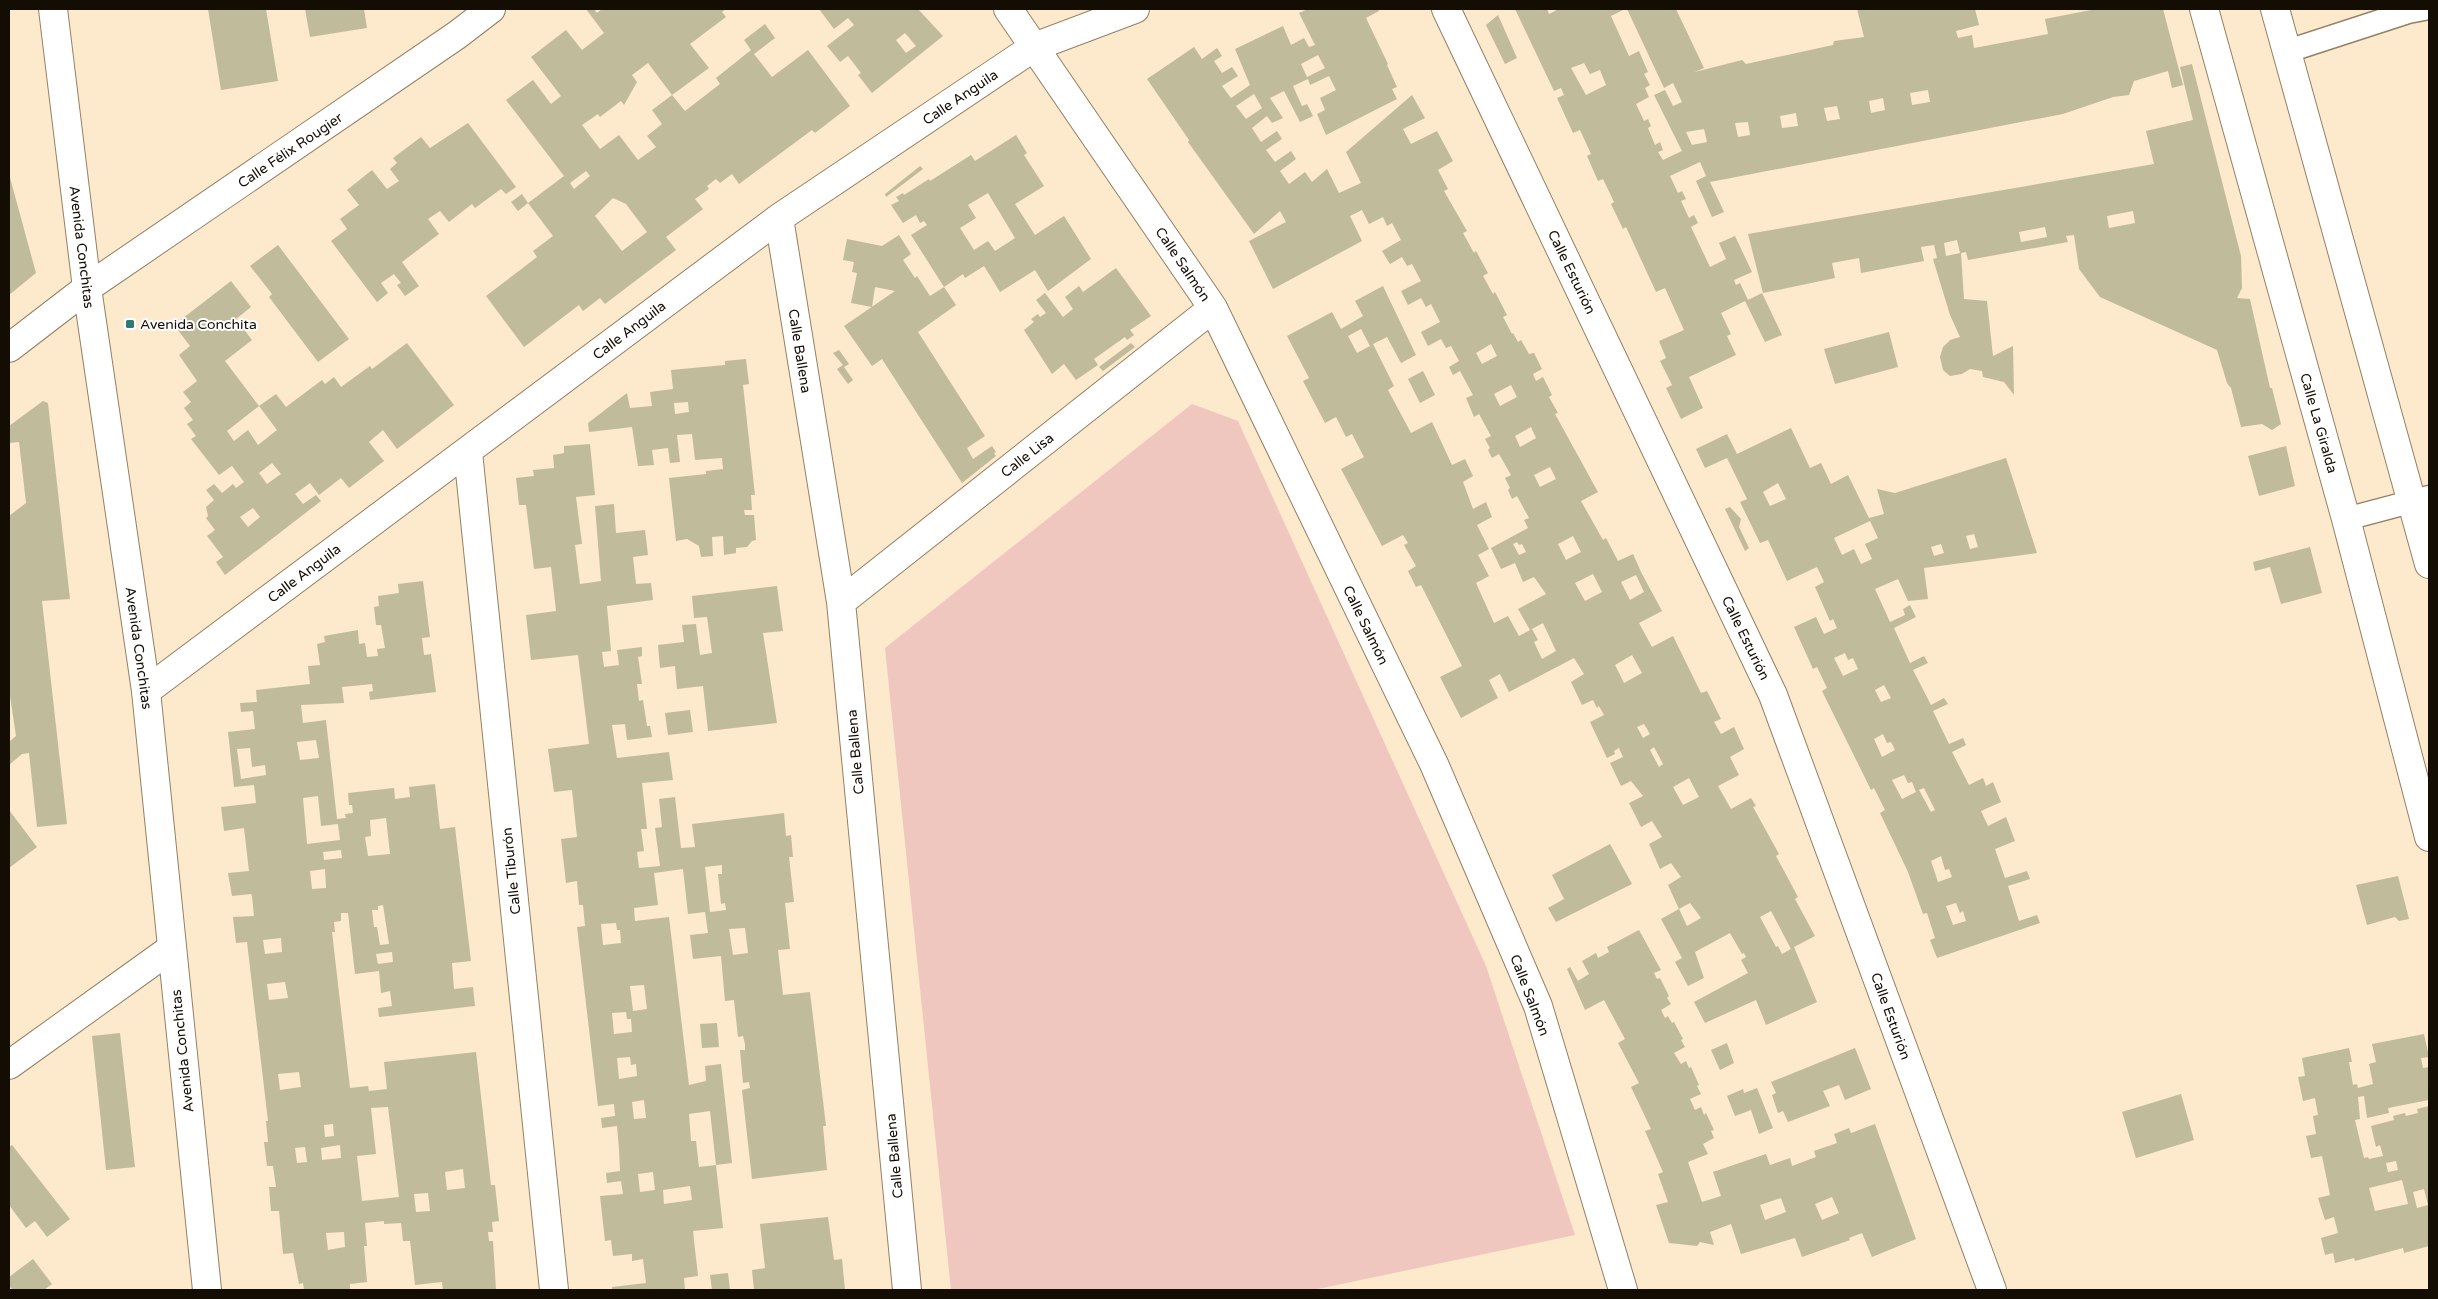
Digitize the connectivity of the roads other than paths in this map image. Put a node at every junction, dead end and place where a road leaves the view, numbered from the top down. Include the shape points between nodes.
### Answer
1 (53, 9) edge
2 (453, 9) edge
3 (491, 9) edge
4 (1008, 9) edge
5 (1135, 9) edge
6 (1446, 9) edge
7 (2204, 9) edge
8 (2275, 9) edge
9 (2410, 10) edge
10 (458, 35) junction
11 (1034, 47) junction
12 (2288, 51) junction
13 (778, 218) junction
14 (87, 288) junction
15 (1213, 308) junction
16 (9, 348) edge
17 (468, 452) junction
18 (2420, 499) edge
19 (2346, 519) junction
20 (2429, 564) edge
21 (841, 602) junction
22 (146, 691) junction
23 (2429, 838) edge
24 (172, 948) junction
25 (9, 1065) edge
26 (207, 1290) edge
27 (554, 1290) edge
28 (907, 1290) edge
29 (1623, 1290) edge
30 (1992, 1290) edge

1 - 14 street, Avenida Conchitas
2 - 10 street
3 - 10 street, Calle Félix Rougier
4 - 11 street, Calle Salmón
5 - 11 street, Calle Anguila
6 - 30 street, Calle Esturión via 1773,694
7 - 19 street, Calle La Giralda
8 - 12 street
9 - 12 lane
10 - 14 street, Calle Félix Rougier
11 - 13 street, Calle Anguila
11 - 15 street, Calle Salmón
12 - 18 street
13 - 17 street, Calle Anguila
13 - 21 street, Calle Ballena
14 - 16 street, Calle Félix Rougier
14 - 22 street, Avenida Conchitas
15 - 21 street, Calle Lisa
15 - 29 street, Calle Salmón via 1434,764 1538,1006
17 - 22 street, Calle Anguila
17 - 27 street, Calle Tiburón
18 - 19 lane
18 - 20 street
19 - 23 street, Calle La Giralda
21 - 28 street, Calle Ballena
22 - 24 street, Avenida Conchitas
24 - 25 street
24 - 26 street, Avenida Conchitas

